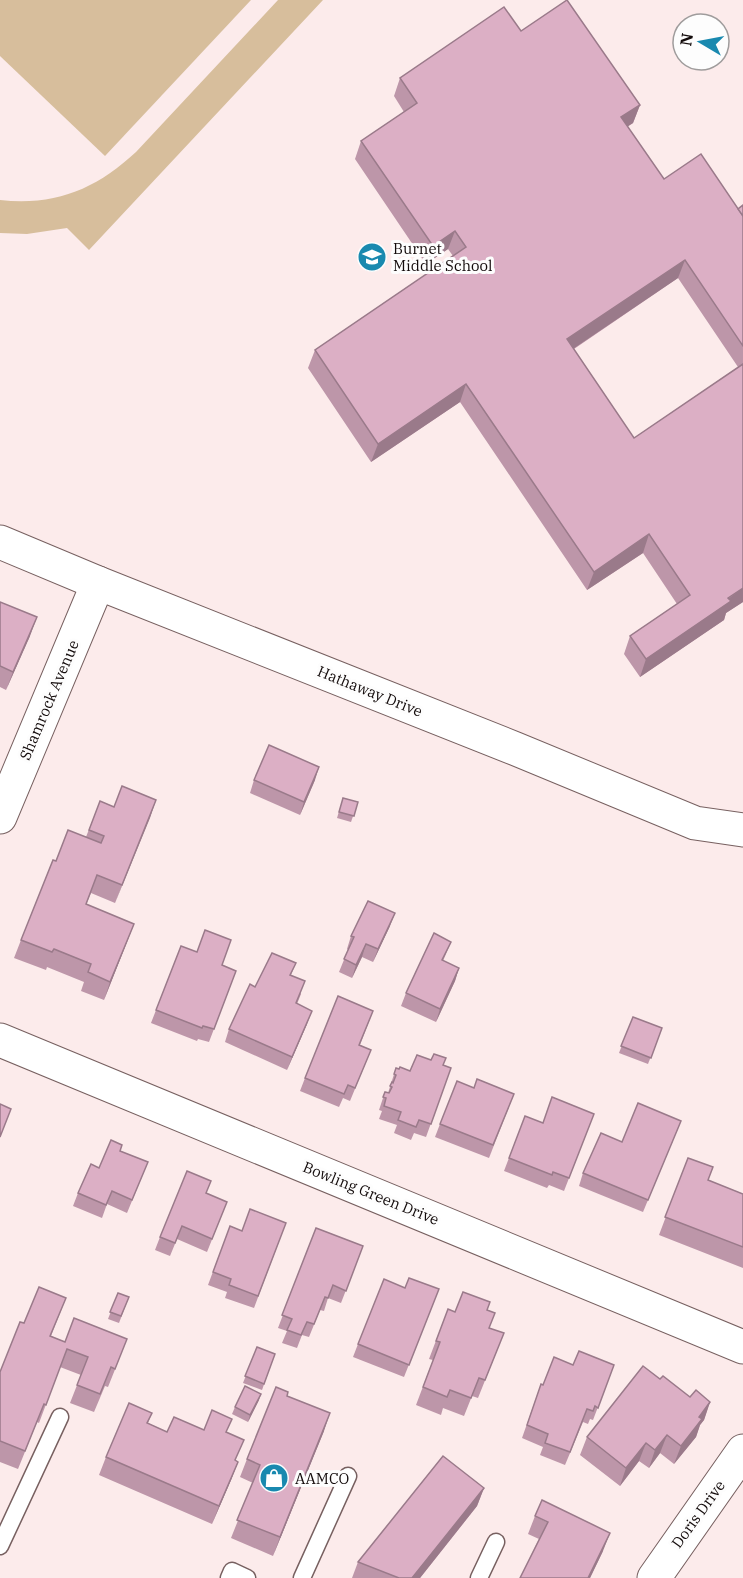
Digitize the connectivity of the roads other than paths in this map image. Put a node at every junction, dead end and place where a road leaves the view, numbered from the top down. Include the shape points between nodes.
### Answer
1 (0, 542) edge
2 (98, 583) junction
3 (0, 817) edge
4 (743, 830) edge
5 (0, 1040) edge
6 (743, 1347) edge
7 (60, 1417) dead end
8 (743, 1451) edge
9 (348, 1476) dead end
10 (496, 1542) dead end
11 (0, 1546) edge
12 (229, 1578) edge
13 (247, 1578) edge
14 (302, 1578) edge
15 (479, 1578) edge
16 (654, 1578) edge

1 - 2 street, Hathaway Drive
2 - 3 street, Shamrock Avenue
2 - 4 street, Hathaway Drive via 695,824
5 - 6 street, Bowling Green Drive
7 - 11 lane
8 - 16 street, Doris Drive
9 - 14 lane
10 - 15 lane
12 - 13 lane via 232,1571

